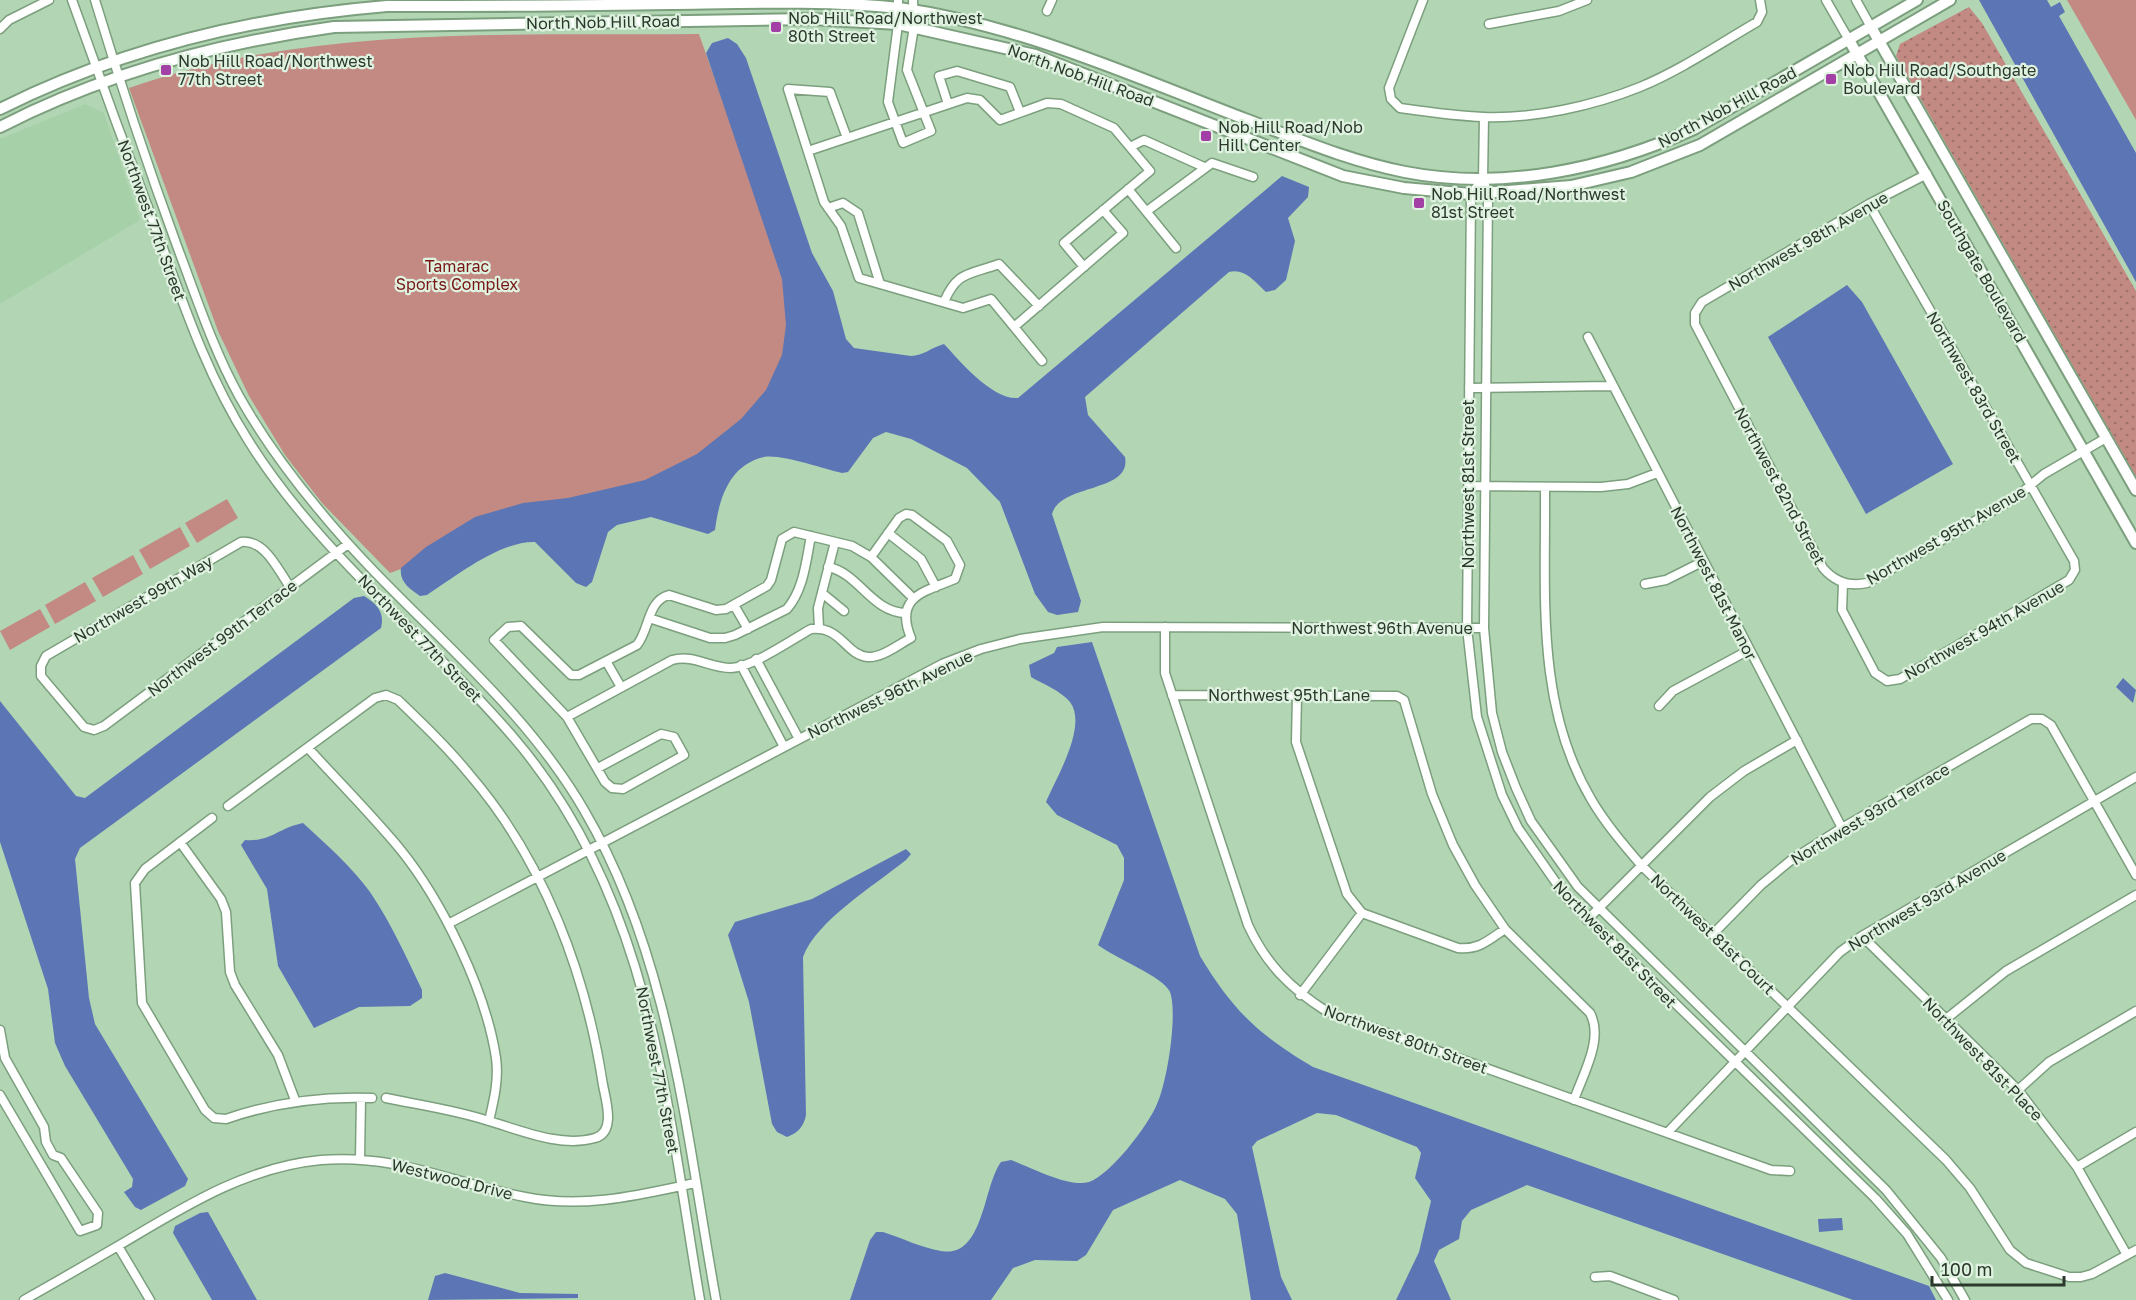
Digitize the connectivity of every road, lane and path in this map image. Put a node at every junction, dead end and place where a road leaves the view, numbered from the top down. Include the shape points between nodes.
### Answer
1 (49, 0) edge
2 (72, 0) edge
3 (95, 0) edge
4 (1052, 0) edge
5 (1423, 0) edge
6 (1587, 0) edge
7 (1760, 0) edge
8 (1827, 0) edge
9 (1856, 0) edge
10 (1917, 0) edge
11 (1950, 0) edge
12 (898, 4) edge
13 (914, 6) edge
14 (1047, 11) dead end
15 (898, 24) junction
16 (1489, 24) dead end
17 (914, 27) junction
18 (1871, 27) junction
19 (0, 29) edge
20 (1848, 40) junction
21 (1879, 42) junction
22 (1857, 55) junction
23 (113, 60) junction
24 (96, 66) junction
25 (117, 76) junction
26 (101, 81) junction
27 (948, 104) junction
28 (0, 109) edge
29 (924, 112) junction
30 (1020, 112) junction
31 (1484, 117) junction
32 (895, 122) junction
33 (0, 127) edge
34 (847, 138) junction
35 (1130, 147) junction
36 (808, 151) junction
37 (1204, 167) junction
38 (1927, 174) junction
39 (1253, 177) dead end
40 (1483, 179) junction
41 (1128, 189) junction
42 (1471, 194) junction
43 (1488, 194) junction
44 (1869, 204) junction
45 (828, 208) junction
46 (1103, 210) junction
47 (1147, 211) junction
48 (1176, 248) dead end
49 (1084, 267) junction
50 (880, 284) junction
51 (944, 302) junction
52 (1039, 306) junction
53 (1695, 313) joint
54 (1014, 327) junction
55 (1588, 337) dead end
56 (1042, 361) dead end
57 (1611, 386) junction
58 (1469, 388) junction
59 (1486, 388) junction
60 (2106, 438) junction
61 (2084, 450) junction
62 (1657, 473) junction
63 (1469, 486) junction
64 (1485, 486) junction
65 (2030, 486) junction
66 (1545, 488) junction
67 (2136, 490) edge
68 (888, 533) junction
69 (811, 536) junction
70 (835, 542) junction
71 (2136, 543) edge
72 (348, 544) junction
73 (337, 553) junction
74 (871, 557) junction
75 (1704, 561) junction
76 (828, 567) junction
77 (2075, 570) joint
78 (1843, 583) junction
79 (1646, 584) dead end
80 (290, 587) junction
81 (936, 587) junction
82 (822, 593) junction
83 (914, 598) junction
84 (734, 605) junction
85 (844, 611) dead end
86 (906, 613) junction
87 (650, 618) junction
88 (1165, 627) junction
89 (819, 628) junction
90 (1467, 628) junction
91 (1484, 628) junction
92 (748, 629) junction
93 (1749, 650) junction
94 (756, 659) junction
95 (606, 661) junction
96 (741, 665) junction
97 (621, 687) junction
98 (771, 688) junction
99 (756, 695) junction
100 (1172, 695) junction
101 (1297, 696) junction
102 (1659, 706) dead end
103 (567, 717) junction
104 (94, 730) joint
105 (799, 739) junction
106 (1797, 740) junction
107 (784, 747) junction
108 (308, 748) junction
109 (598, 768) junction
110 (2136, 777) edge
111 (2094, 802) junction
112 (228, 806) dead end
113 (212, 818) dead end
114 (1842, 828) junction
115 (180, 842) junction
116 (601, 843) junction
117 (590, 849) junction
118 (1641, 865) junction
119 (2136, 875) edge
120 (538, 878) junction
121 (2136, 895) edge
122 (1599, 908) junction
123 (1362, 913) junction
124 (1587, 920) junction
125 (448, 924) junction
126 (1505, 929) junction
127 (1713, 934) junction
128 (1862, 936) junction
129 (1300, 995) junction
130 (1787, 1005) junction
131 (2136, 1011) edge
132 (1946, 1019) junction
133 (0, 1030) edge
134 (1744, 1051) junction
135 (1734, 1062) junction
136 (2018, 1090) junction
137 (0, 1095) edge
138 (361, 1098) junction
139 (372, 1098) dead end
140 (386, 1098) dead end
141 (295, 1100) junction
142 (1574, 1101) junction
143 (489, 1120) junction
144 (1668, 1132) junction
145 (2136, 1132) edge
146 (360, 1160) junction
147 (2077, 1167) junction
148 (1790, 1171) dead end
149 (695, 1183) junction
150 (680, 1186) junction
151 (118, 1246) junction
152 (2136, 1250) edge
153 (2127, 1255) junction
154 (1595, 1277) dead end
155 (24, 1300) edge
156 (150, 1300) edge
157 (700, 1300) edge
158 (716, 1300) edge
159 (1674, 1300) edge
160 (1948, 1300) edge
161 (1965, 1300) edge

1 - 19 street via 9,20
2 - 24 street, Northwest 77th Street
3 - 23 street, Northwest 77th Street
4 - 14 street
5 - 31 street via 1389,88 1391,99 1400,108
6 - 16 street via 1559,11
7 - 31 street via 1762,12 1757,22 1640,87 1590,103
8 - 20 street, Southgate Boulevard
9 - 18 street, Southgate Boulevard
10 - 18 main road, North Nob Hill Road
11 - 21 main road, North Nob Hill Road
12 - 13 main road, North Nob Hill Road
12 - 15 street
12 - 23 main road, North Nob Hill Road via 387,6 274,19 198,35
13 - 17 street
13 - 40 main road, North Nob Hill Road via 1073,52 1343,157 1407,173
15 - 17 main road, North Nob Hill Road
15 - 25 main road, North Nob Hill Road via 811,19 334,27 226,46
15 - 32 street via 888,102
17 - 29 street via 908,70
17 - 42 main road, North Nob Hill Road via 1035,55 1343,176 1404,188
18 - 20 main road, North Nob Hill Road
18 - 21 main road, Southgate Boulevard
20 - 22 main road, Southgate Boulevard
20 - 40 main road, North Nob Hill Road via 1694,129 1655,146 1570,170
21 - 22 main road, North Nob Hill Road
21 - 60 main road, Southgate Boulevard
22 - 38 main road, Southgate Boulevard
22 - 43 main road, North Nob Hill Road via 1700,145 1662,162 1570,186
23 - 24 main road, North Nob Hill Road
23 - 25 street, Northwest 77th Street
24 - 26 street, Northwest 77th Street
24 - 28 main road, North Nob Hill Road
25 - 26 main road, North Nob Hill Road
25 - 72 street, Northwest 77th Street via 222,363 257,428
26 - 33 main road, North Nob Hill Road
26 - 73 street, Northwest 77th Street via 186,313 225,400 263,465
27 - 29 street
27 - 30 street via 967,98 980,100 1000,120
27 - 30 street via 939,76 957,71 1010,87
29 - 32 street
29 - 32 street via 931,131 903,143
30 - 35 street via 1047,103 1061,104 1114,128
31 - 40 street, Northwest 81st Street
32 - 34 street
34 - 36 street
34 - 36 street via 830,92 788,89
35 - 37 street via 1144,140
35 - 41 street via 1150,171
36 - 45 street
37 - 39 street via 1219,164
37 - 47 street
38 - 44 street, Northwest 98th Avenue
38 - 61 main road, Southgate Boulevard
40 - 42 street
40 - 43 street, Northwest 81st Street
41 - 46 street
41 - 47 street
42 - 43 main road, North Nob Hill Road
42 - 58 street, Northwest 81st Street
43 - 59 street, Northwest 81st Street
44 - 53 street, Northwest 98th Avenue via 1702,302
44 - 65 street, Northwest 83rd Street
45 - 50 street via 841,226 859,278
45 - 50 street via 843,202 858,213
46 - 49 street via 1123,233
46 - 49 street via 1064,243
47 - 48 street
49 - 52 street
50 - 51 street
51 - 52 street via 957,279 999,264
51 - 54 street via 963,308 991,299
52 - 54 street
53 - 78 street, Northwest 82nd Street via 1695,324 1822,568
54 - 56 street
55 - 57 street, Northwest 81st Manor
57 - 59 street
57 - 62 street, Northwest 81st Manor
58 - 59 street
58 - 63 street, Northwest 81st Street
59 - 64 street, Northwest 81st Street
60 - 61 street, Northwest 95th Avenue
60 - 67 main road, Southgate Boulevard
61 - 65 street, Northwest 95th Avenue
61 - 71 main road, Southgate Boulevard
62 - 66 street via 1619,485
62 - 75 street, Northwest 81st Manor
63 - 64 street
63 - 90 street, Northwest 81st Street
64 - 66 street
64 - 91 street, Northwest 81st Street
65 - 77 street, Northwest 83rd Street via 2074,561
65 - 78 street, Northwest 95th Avenue via 1867,583
66 - 118 street, Northwest 81st Court via 1546,647 1551,693 1561,732 1591,799
68 - 74 street
68 - 81 street via 921,559
68 - 81 street via 906,514 947,541 960,565 955,579
69 - 70 street
69 - 84 street via 794,532 782,539 767,586
69 - 92 street via 796,597 787,609
70 - 74 street
70 - 76 street
72 - 73 street, Northwest 99th Terrace
72 - 116 street, Northwest 77th Street via 528,730 567,783
73 - 80 street, Northwest 99th Terrace
73 - 117 street, Northwest 77th Street via 517,740
74 - 83 street
75 - 79 street via 1666,580
75 - 93 street, Northwest 81st Manor
76 - 82 street
76 - 86 street via 884,608
77 - 78 street, Northwest 94th Avenue via 2069,580 1900,679 1887,681 1875,673 1842,610
80 - 104 street, Northwest 99th Terrace
80 - 104 street, Northwest 99th Way via 260,546 252,541 241,542 46,656 42,676 84,727
81 - 83 street
82 - 85 street
82 - 89 street
83 - 86 street
84 - 87 street via 716,610 669,595 655,602
84 - 92 street
86 - 89 street via 911,638 868,657 833,631
87 - 92 street via 710,638 735,636
87 - 95 street via 637,645
88 - 90 street, Northwest 96th Avenue
88 - 100 street, Northwest 80th Street via 1165,673
88 - 105 street, Northwest 96th Avenue via 1062,631 981,649 922,674
89 - 94 street
90 - 91 street, Northwest 96th Avenue
90 - 124 street, Northwest 81st Street via 1477,717 1502,795 1542,866
91 - 122 street, Northwest 81st Street via 1492,712 1516,788 1554,856
93 - 102 street via 1672,691
93 - 106 street, Northwest 81st Manor
94 - 96 street
94 - 98 street
95 - 97 street
95 - 103 street via 571,675 521,626 508,627 494,640
96 - 97 street via 720,667 682,657
96 - 99 street
97 - 103 street
98 - 99 street
98 - 105 street
99 - 107 street
100 - 101 street, Northwest 95th Lane
100 - 129 street, Northwest 80th Street via 1248,925 1274,970
101 - 123 street via 1296,741 1347,894
101 - 126 street, Northwest 95th Lane via 1397,696 1404,700 1432,794 1453,844
103 - 109 street
105 - 107 street, Northwest 96th Avenue
106 - 114 street, Northwest 81st Manor
106 - 118 street via 1744,771 1710,797
107 - 116 street, Northwest 96th Avenue
108 - 112 street
108 - 120 street via 375,698 386,695 398,700 472,776
108 - 125 street via 400,849
109 - 109 street via 661,734 674,737 684,755 623,789 612,788
110 - 111 street, Northwest 93rd Avenue
111 - 114 street, Northwest 93rd Terrace via 2051,725 2042,719 2031,720
111 - 119 street
111 - 128 street, Northwest 93rd Avenue
113 - 115 street
114 - 127 street, Northwest 93rd Terrace via 1783,867
115 - 141 street via 221,899 226,912 230,972 278,1055
115 - 141 street via 139,875 135,883 142,1002 205,1110 214,1118 226,1119
116 - 117 street, Northwest 96th Avenue
116 - 149 street, Northwest 77th Street via 633,912 654,972
117 - 120 street, Northwest 96th Avenue
117 - 150 street, Northwest 77th Street via 640,976 655,1037
118 - 122 street
118 - 127 street, Northwest 81st Court
120 - 125 street, Northwest 96th Avenue
120 - 143 street via 584,994 598,1049 609,1120 605,1131 596,1138 565,1140 524,1134
121 - 132 street via 2006,971
122 - 124 street
122 - 134 street, Northwest 81st Street
123 - 126 street via 1472,950
123 - 129 street
124 - 135 street, Northwest 81st Street
125 - 143 street via 486,1015 497,1059 496,1091
126 - 142 street via 1590,1013 1596,1024 1596,1037
127 - 130 street, Northwest 81st Court
128 - 130 street, Northwest 93rd Avenue via 1840,952
128 - 132 street, Northwest 81st Place
129 - 142 street, Northwest 80th Street via 1326,1011
130 - 134 street, Northwest 93rd Avenue
130 - 153 street, Northwest 81st Court via 1946,1160 1970,1188 2010,1250 2026,1263 2068,1277 2092,1274
131 - 136 street via 2049,1062
132 - 136 street, Northwest 81st Place
133 - 137 street via 5,1058 44,1128 46,1142 98,1213 97,1225 80,1231
134 - 135 street, Northwest 93rd Avenue
134 - 161 street, Northwest 81st Street via 1886,1190 1941,1258
135 - 144 street, Northwest 93rd Avenue
135 - 160 street, Northwest 81st Street via 1875,1198 1907,1234
136 - 147 street, Northwest 81st Place
138 - 139 street
138 - 141 street
138 - 146 street
140 - 143 street
142 - 144 street, Northwest 80th Street
144 - 148 street, Northwest 80th Street via 1771,1170
145 - 147 street
146 - 150 street, Westwood Drive via 398,1163 526,1198 568,1202 611,1201
146 - 151 street, Westwood Drive via 321,1160 255,1174 184,1206
147 - 153 street, Northwest 81st Place
149 - 150 street, Westwood Drive
149 - 158 street, Northwest 77th Street
150 - 157 street, Northwest 77th Street
151 - 155 street, Westwood Drive
151 - 156 street
152 - 153 street
154 - 159 street via 1610,1276

